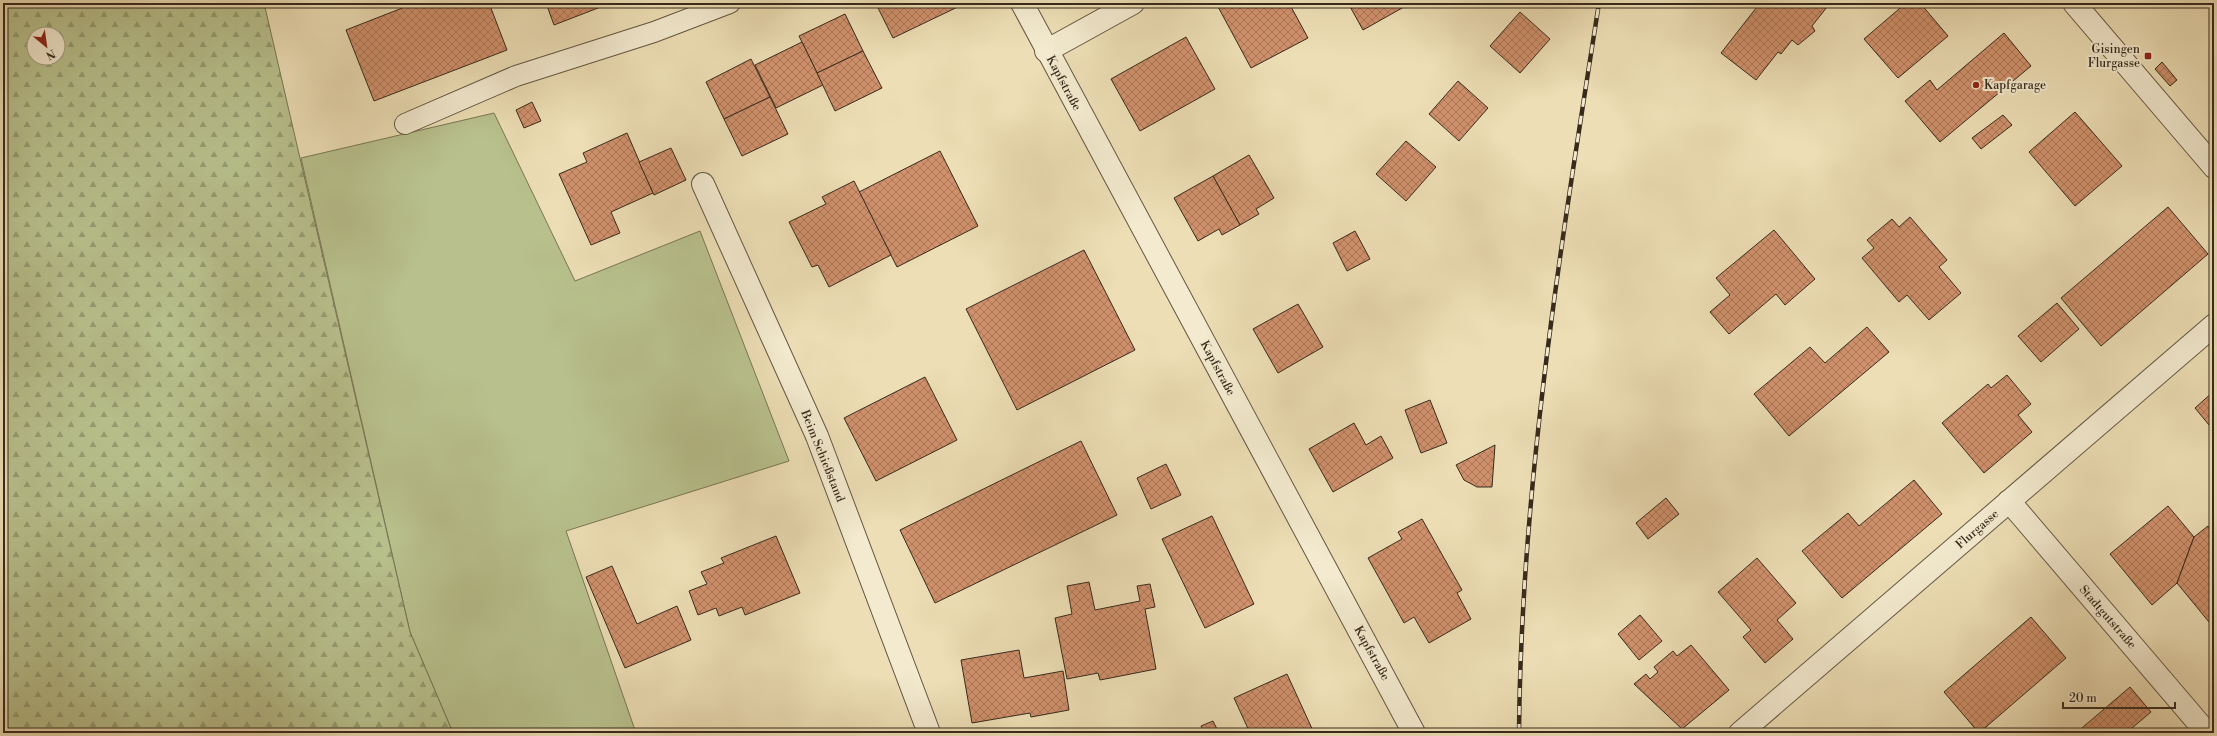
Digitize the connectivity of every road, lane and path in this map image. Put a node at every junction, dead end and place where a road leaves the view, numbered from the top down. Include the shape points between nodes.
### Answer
1 (730, 3) edge
2 (1022, 3) edge
3 (1134, 3) edge
4 (2074, 3) edge
5 (1046, 51) junction
6 (405, 124) dead end
7 (2214, 167) edge
8 (703, 184) dead end
9 (2214, 325) edge
10 (2009, 501) junction
11 (929, 733) edge
12 (1414, 733) edge
13 (1740, 733) edge
14 (2207, 733) edge

1 - 6 lane via 654,32 516,76
2 - 5 street, Kapfstraße
3 - 5 street
4 - 7 street
5 - 12 street, Kapfstraße
8 - 11 street, Beim Schießstand via 817,436
9 - 10 street, Flurgasse
10 - 13 street, Flurgasse
10 - 14 street, Stadtgutstraße

